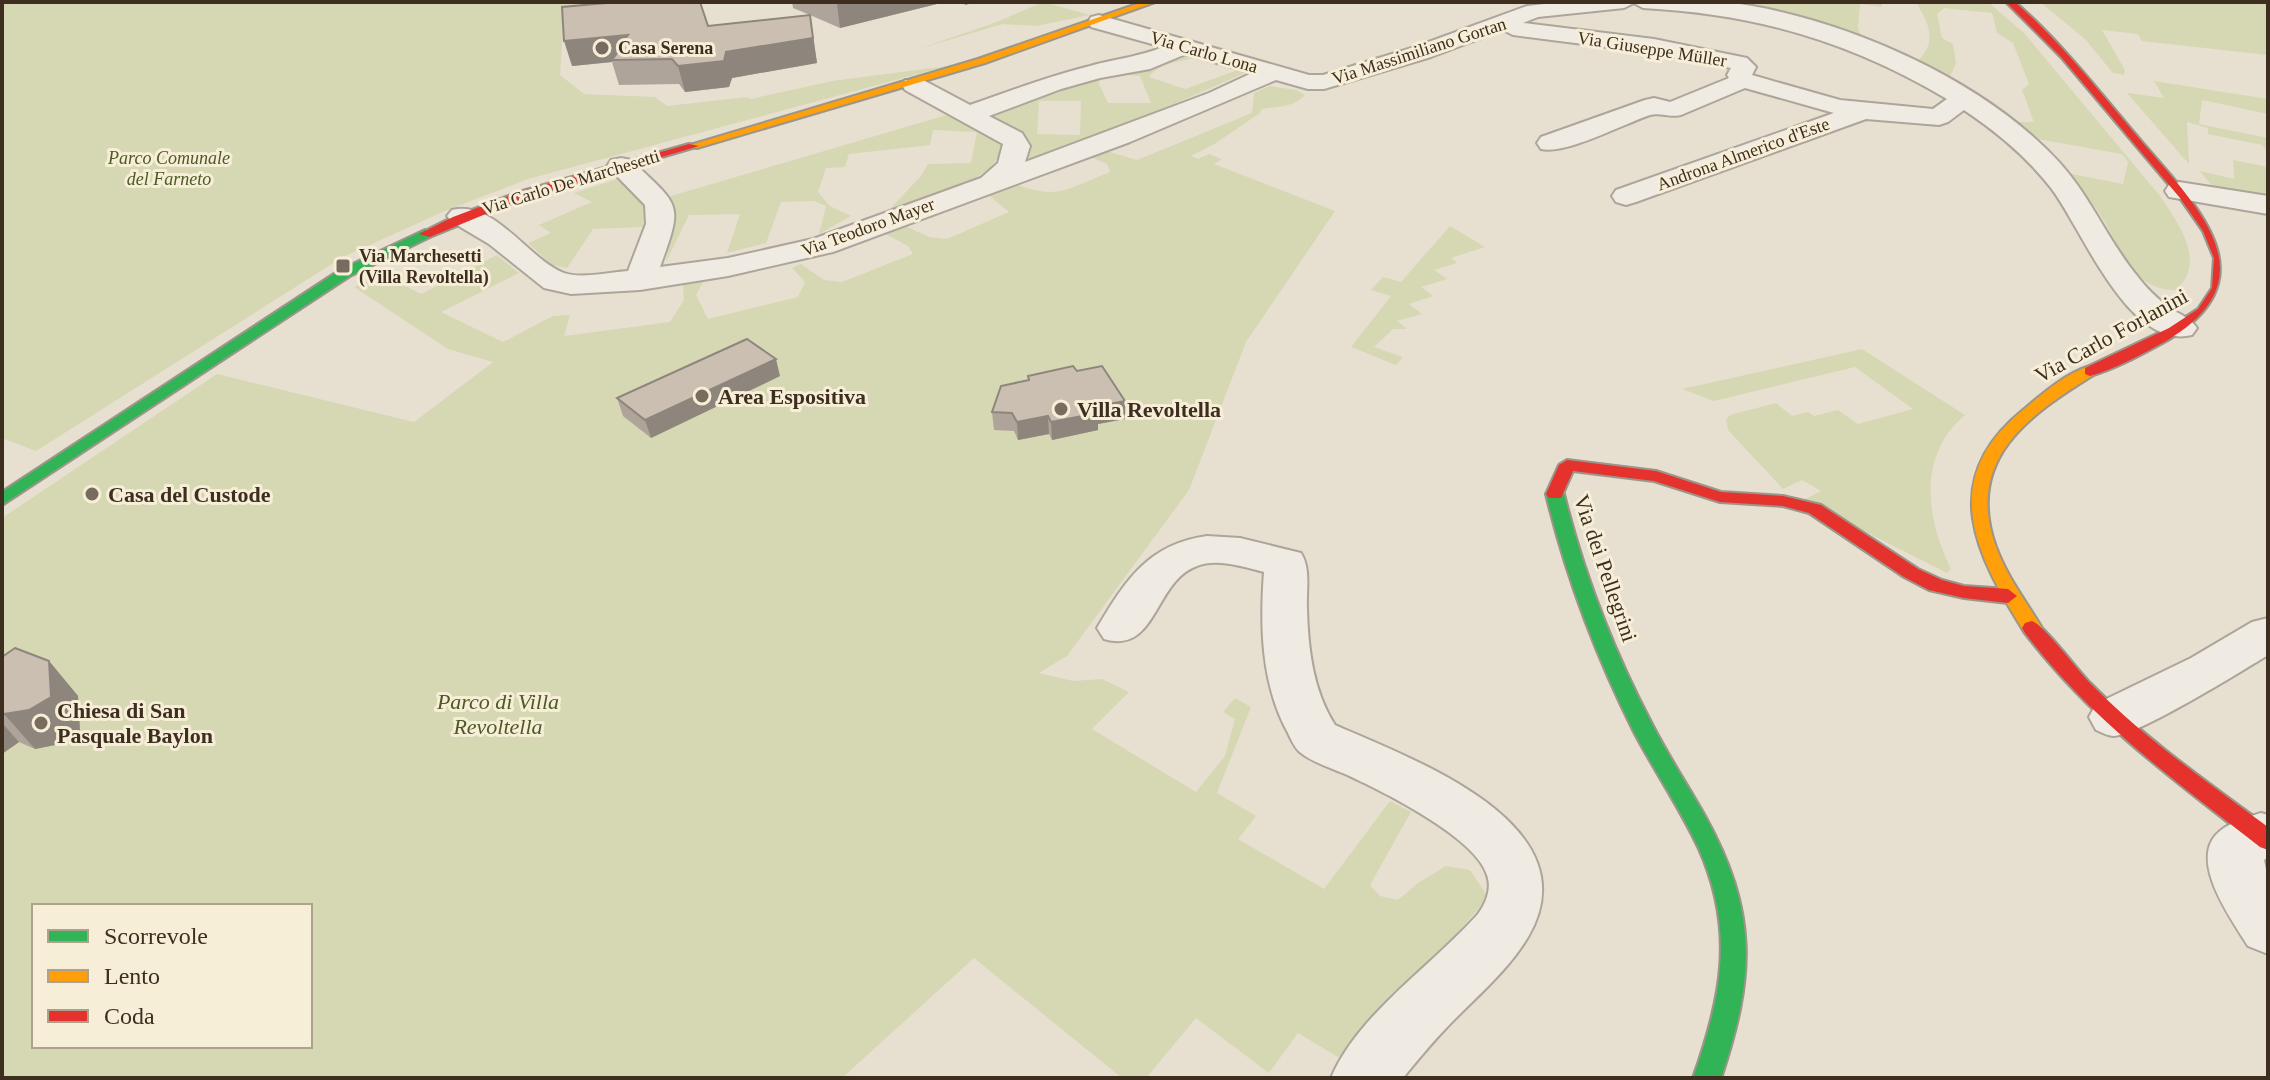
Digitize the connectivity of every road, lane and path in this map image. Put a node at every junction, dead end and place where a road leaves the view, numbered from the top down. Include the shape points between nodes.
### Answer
1 (1151, 2) edge
2 (1624, 2) edge
3 (1643, 2) edge
4 (2010, 2) edge
5 (1543, 6) edge
6 (1099, 22) junction
7 (1500, 25) junction
8 (1186, 46) junction
9 (1274, 72) junction
10 (1744, 80) junction
11 (1308, 82) joint
12 (914, 85) junction
13 (1969, 102) junction
14 (1859, 113) junction
15 (967, 115) junction
16 (1550, 143) dead end
17 (621, 166) junction
18 (992, 182) junction
19 (2179, 191) junction
20 (1626, 196) dead end
21 (2268, 205) edge
22 (462, 216) junction
23 (640, 280) junction
24 (2180, 328) junction
25 (2, 500) edge
26 (2008, 596) junction
27 (1120, 628) dead end
28 (2268, 634) edge
29 (2113, 717) junction
30 (2265, 837) edge
31 (2268, 928) edge
32 (1363, 1078) edge
33 (1707, 1078) edge

1 - 6 main road, Via Carlo De Marchesetti
2 - 5 street, Via Massimiliano Gortan
3 - 13 street via 1715,7 1821,30 1884,55
4 - 19 main road, Via Carlo Forlanini via 2069,57
5 - 7 street, Via Massimiliano Gortan
6 - 8 street, Via Carlo Lona
6 - 12 main road, Via Carlo De Marchesetti
7 - 10 street, Via Giuseppe Müller via 1739,63
7 - 11 street, Via Massimiliano Gortan via 1337,80
8 - 9 street, Via Carlo Lona
8 - 15 street via 1142,64 1052,84
9 - 11 street, Via Carlo Lona
9 - 18 street, Via Teodoro Mayer
10 - 14 street, Via Giuseppe Müller
10 - 16 street via 1672,110 1654,105
12 - 15 street
12 - 17 main road, Via Carlo De Marchesetti
13 - 14 street, Via Giuseppe Müller via 1956,104 1939,117
13 - 24 street via 2033,150 2075,200 2132,293 2156,317
14 - 20 street, Androna Almerico d'Este
15 - 18 street via 1017,146 1010,166
17 - 22 main road, Via Carlo De Marchesetti
17 - 23 street via 659,203 661,224
18 - 23 street, Via Teodoro Mayer via 809,250
19 - 21 street
19 - 24 main road, Via Carlo Forlanini via 2208,229 2221,256 2222,277 2208,307
22 - 23 street, Via Teodoro Mayer via 555,281
22 - 25 main road, Via Carlo De Marchesetti via 345,273
24 - 26 main road, Via Carlo Forlanini via 2069,382 2005,431 1989,451 1976,501 1979,532
26 - 29 main road, Via Carlo Forlanini via 2055,658
26 - 33 main road, Via dei Pellegrini via 1936,585 1815,509 1720,497 1656,476 1567,465 1554,491 1601,637 1645,731 1719,865 1733,924 1728,1020
27 - 32 street via 1167,565 1196,551 1220,549 1286,563 1283,623 1306,724 1317,739 1441,799 1480,825 1516,876 1516,903 1502,927
28 - 29 street
29 - 30 main road, Via Carlo Forlanini
30 - 31 street via 2237,848 2237,878

